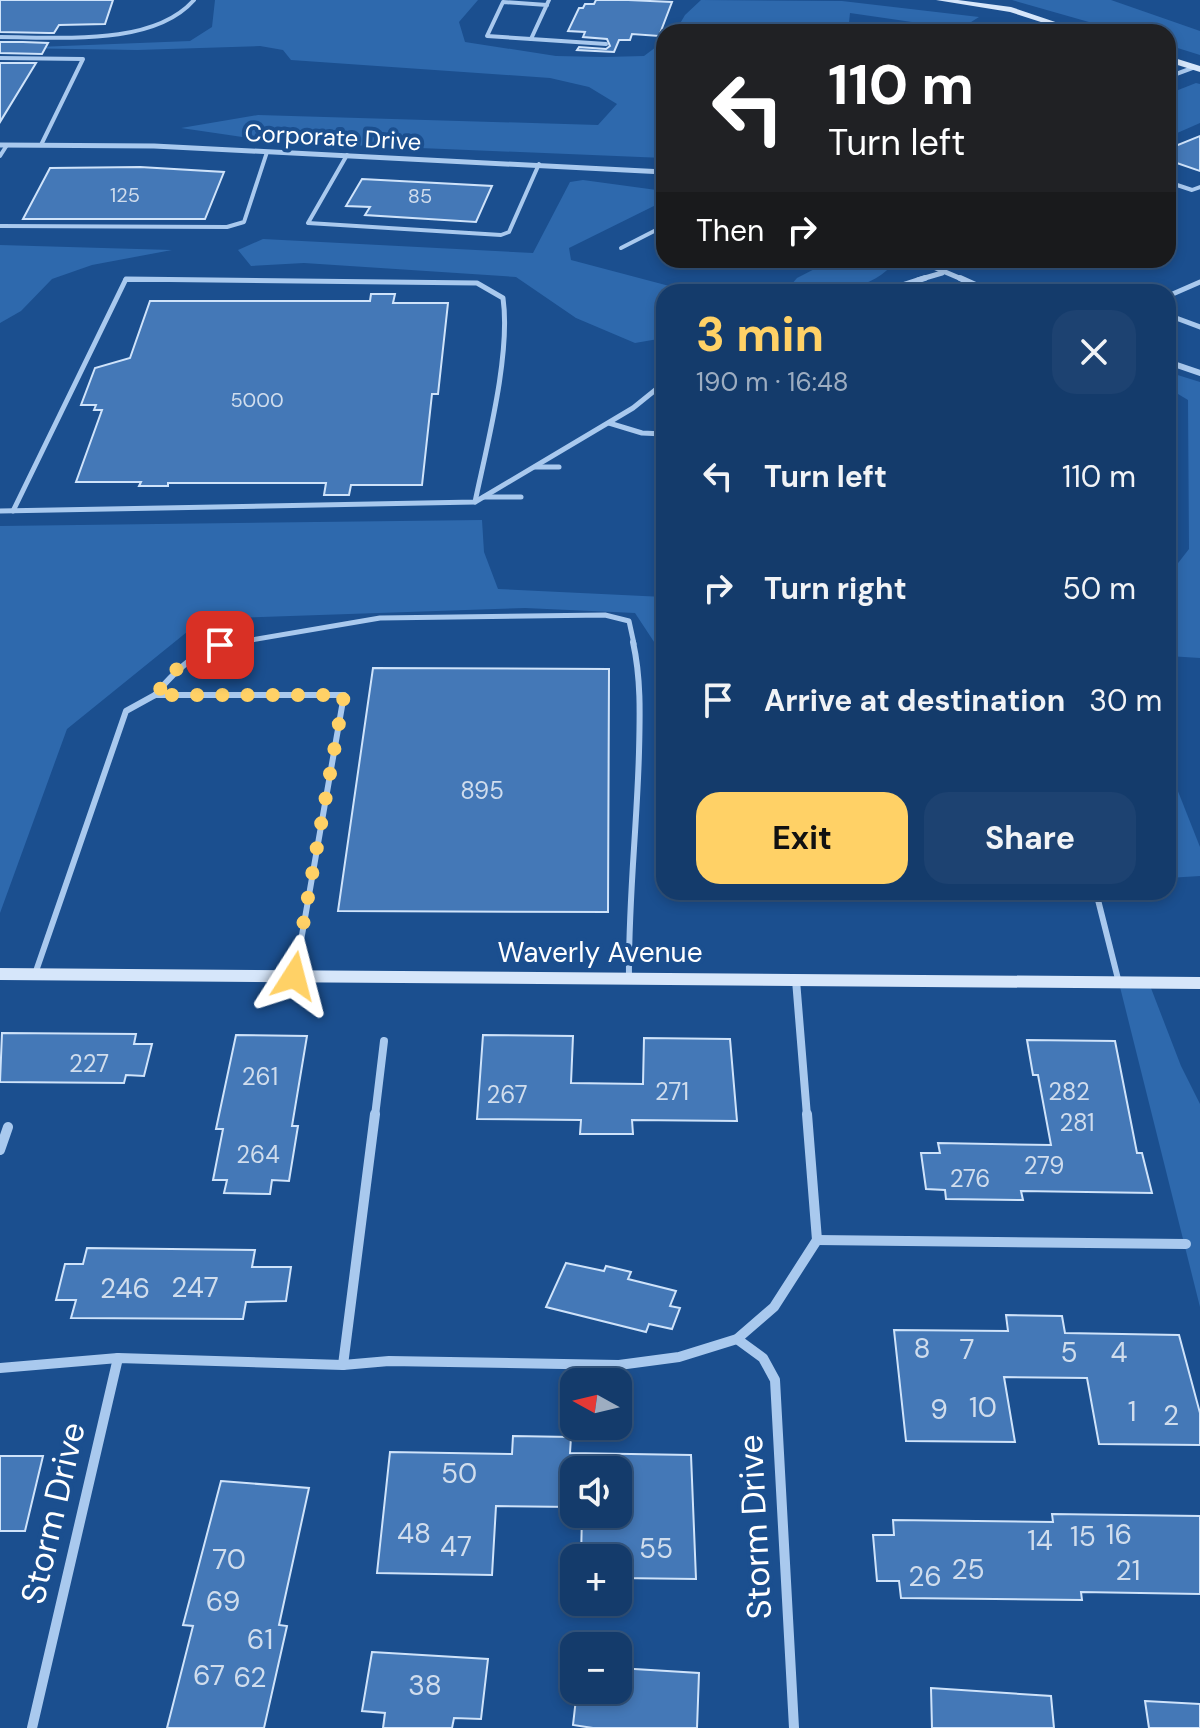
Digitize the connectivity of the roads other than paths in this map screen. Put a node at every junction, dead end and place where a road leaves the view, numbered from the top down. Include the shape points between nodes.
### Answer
1 (194, 0) edge
2 (940, 0) edge
3 (548, 2) edge
4 (1056, 24) edge
5 (0, 37) edge
6 (531, 39) junction
7 (606, 44) dead end
8 (0, 58) edge
9 (1176, 61) edge
10 (1198, 68) edge
11 (1176, 75) edge
12 (0, 145) edge
13 (7, 145) junction
14 (41, 145) junction
15 (267, 152) junction
16 (347, 155) junction
17 (0, 156) edge
18 (539, 164) junction
19 (656, 171) edge
20 (1176, 185) edge
21 (1200, 187) edge
22 (0, 226) edge
23 (656, 230) edge
24 (621, 248) dead end
25 (933, 268) edge
26 (943, 273) junction
27 (1200, 282) edge
28 (908, 284) edge
29 (971, 284) edge
30 (1176, 292) edge
31 (1176, 318) edge
32 (1200, 327) edge
33 (1176, 365) edge
34 (1200, 373) edge
35 (656, 389) edge
36 (609, 423) junction
37 (656, 434) edge
38 (532, 467) junction
39 (559, 467) dead end
40 (484, 497) junction
41 (521, 497) dead end
42 (475, 502) junction
43 (0, 511) edge
44 (13, 511) junction
45 (155, 695) junction
46 (1098, 900) edge
47 (0, 974) edge
48 (35, 974) junction
49 (294, 976) junction
50 (629, 979) junction
51 (796, 980) junction
52 (1119, 983) junction
53 (1200, 983) edge
54 (384, 1041) dead end
55 (8, 1127) dead end
56 (0, 1150) edge
57 (817, 1240) junction
58 (1186, 1244) dead end
59 (737, 1339) junction
60 (118, 1358) junction
61 (343, 1365) junction
62 (0, 1368) edge
63 (32, 1728) edge
64 (794, 1728) edge

1 - 5 lane via 173,20 139,30
2 - 4 street via 1011,10
3 - 6 lane
3 - 6 lane via 503,2 487,36
6 - 7 lane
8 - 14 lane via 83,59
9 - 10 street
10 - 11 lane
12 - 13 street, Corporate Drive
13 - 14 street, Corporate Drive
13 - 17 lane
14 - 15 street, Corporate Drive
15 - 16 street, Corporate Drive
15 - 22 lane via 244,222 227,227
16 - 18 street, Corporate Drive
16 - 18 lane via 308,223 501,235 509,232
18 - 19 street, Corporate Drive
20 - 21 lane
23 - 24 lane
25 - 26 street
26 - 28 street
26 - 29 street
27 - 30 lane
31 - 32 lane
33 - 34 street
35 - 36 lane
36 - 37 lane
36 - 38 lane
38 - 39 lane
38 - 40 lane
40 - 41 lane
40 - 42 lane
42 - 44 lane
42 - 44 lane via 506,318 503,298 492,289 477,283 126,279
43 - 44 lane
45 - 48 lane via 126,711 115,735
45 - 49 lane via 344,695
45 - 50 lane via 181,664 220,645 380,618 605,615 629,621 640,672 640,718
46 - 52 lane
47 - 48 street, Waverly Avenue
48 - 49 street, Waverly Avenue
49 - 50 street, Waverly Avenue
50 - 51 street, Waverly Avenue
51 - 52 street, Waverly Avenue
51 - 57 street
52 - 53 street, Waverly Avenue
54 - 61 street
55 - 56 street
57 - 58 street
57 - 59 street via 774,1307
59 - 61 street via 679,1357 619,1365
59 - 64 street, Storm Drive via 763,1358 775,1380
60 - 61 street
60 - 62 street
60 - 63 street, Storm Drive

